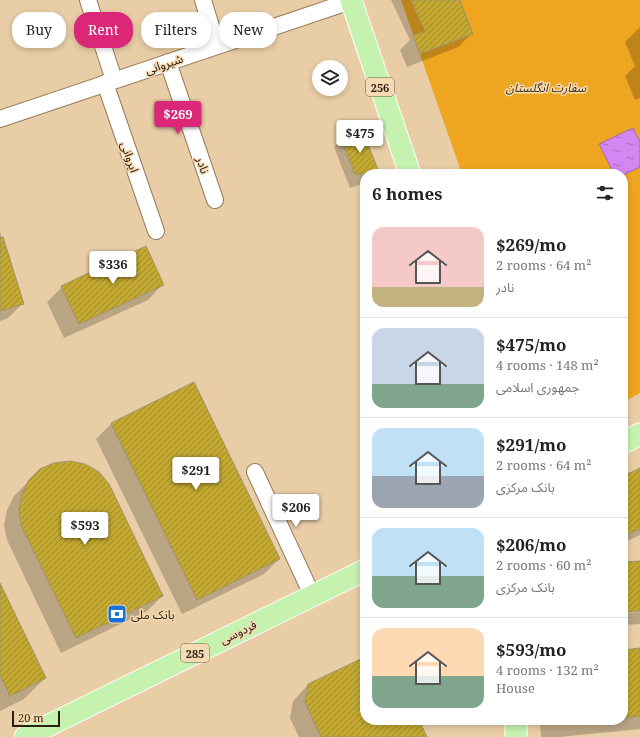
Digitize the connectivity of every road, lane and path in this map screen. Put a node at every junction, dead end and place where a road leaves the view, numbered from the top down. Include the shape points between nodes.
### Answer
1 (88, 0) edge
2 (203, 0) edge
3 (351, 0) edge
4 (217, 46) junction
5 (168, 62) junction
6 (109, 82) junction
7 (0, 119) edge
8 (408, 169) edge
9 (215, 200) dead end
10 (156, 231) dead end
11 (640, 434) edge
12 (628, 440) edge
13 (255, 472) dead end
14 (360, 572) edge
15 (312, 596) junction
16 (516, 725) edge
17 (28, 736) edge
18 (516, 737) edge

1 - 6 street, ایروانی
2 - 4 street
3 - 4 street, شیروانی
3 - 8 main road, 256
4 - 5 street, شیروانی
5 - 6 street, شیروانی
5 - 9 street, نادر
6 - 7 street, شیروانی
6 - 10 street, ایروانی
11 - 12 main road
13 - 15 street
14 - 15 main road, فردوسی / 285
15 - 17 main road, فردوسی / 285
16 - 18 main road

